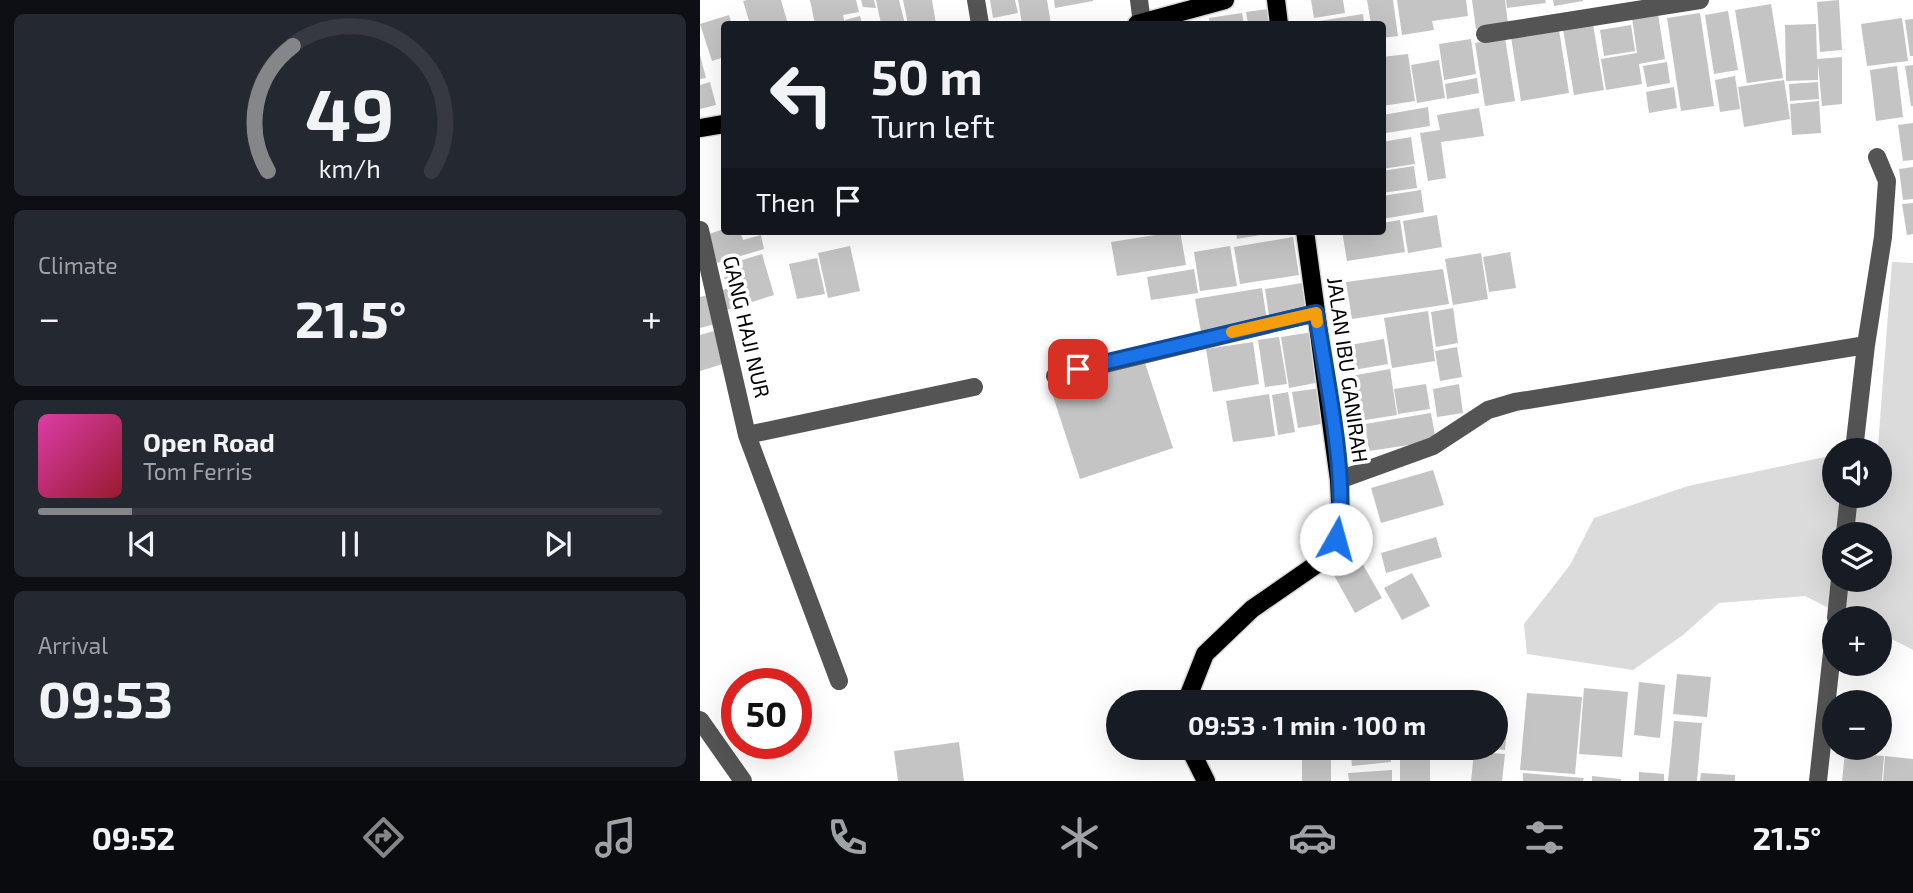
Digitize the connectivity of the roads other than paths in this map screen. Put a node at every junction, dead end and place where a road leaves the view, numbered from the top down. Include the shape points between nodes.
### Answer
1 (976, 0) edge
2 (1139, 0) edge
3 (1225, 0) edge
4 (1276, 0) edge
5 (1700, 0) edge
6 (980, 21) edge
7 (1139, 21) edge
8 (1150, 21) edge
9 (1279, 21) edge
10 (1485, 34) dead end
11 (721, 124) edge
12 (700, 128) edge
13 (1877, 157) dead end
14 (700, 230) edge
15 (1306, 235) edge
16 (1316, 313) junction
17 (1866, 345) junction
18 (1055, 376) dead end
19 (974, 387) dead end
20 (747, 435) junction
21 (1855, 438) edge
22 (1339, 480) junction
23 (1829, 676) edge
24 (839, 681) dead end
25 (1191, 690) edge
26 (700, 720) edge
27 (1196, 760) edge
28 (743, 781) edge
29 (1206, 781) edge
30 (1818, 781) edge

1 - 6 street
2 - 7 street
3 - 8 main road
4 - 9 main road
5 - 10 street
11 - 12 main road
13 - 17 street via 1887,181
14 - 20 street, GANG HAJI NUR
15 - 16 main road, JALAN IBU GANIRAH
16 - 18 street
16 - 22 main road, JALAN IBU GANIRAH
17 - 21 street
17 - 22 street via 1515,402 1488,410 1433,446
19 - 20 street
20 - 24 street, GANG HAJI NUR
22 - 25 main road, JALAN IBU GANIRAH via 1341,524 1328,554 1229,628 1205,654
23 - 30 street
26 - 28 street
27 - 29 main road

